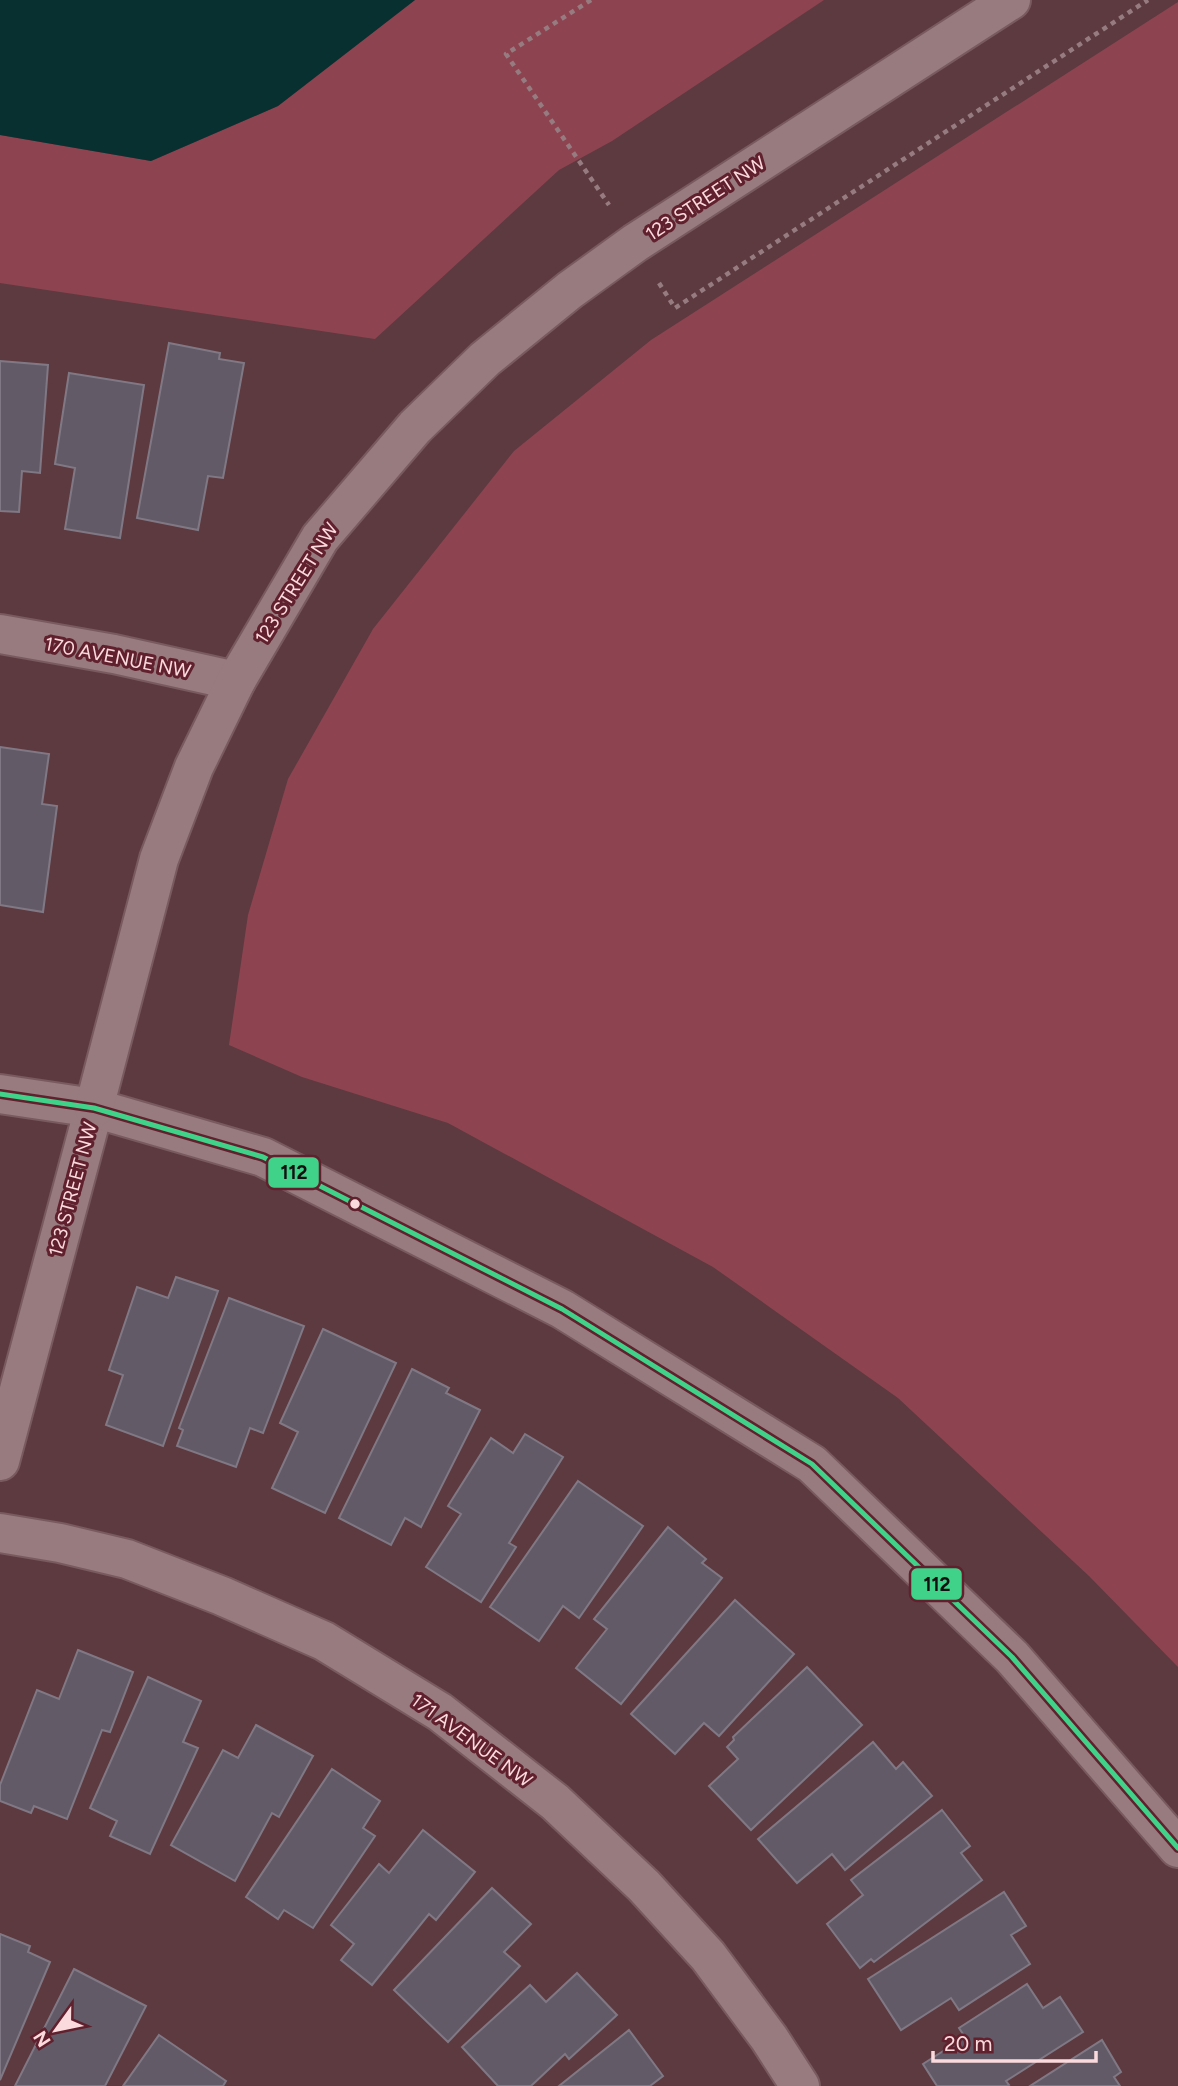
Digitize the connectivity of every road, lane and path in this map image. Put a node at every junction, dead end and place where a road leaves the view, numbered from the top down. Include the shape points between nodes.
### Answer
1 (591, 0) edge
2 (1011, 0) edge
3 (1148, 0) edge
4 (635, 243) junction
5 (0, 634) edge
6 (236, 681) junction
7 (0, 1094) edge
8 (94, 1108) junction
9 (0, 1461) edge
10 (0, 1533) edge
11 (1178, 1848) edge
12 (800, 2086) edge

1 - 4 path via 506,54
2 - 4 street, 123 STREET NW
3 - 4 path via 675,308
4 - 6 street, 123 STREET NW via 485,359 415,427 320,538
5 - 6 street, 170 AVENUE NW
6 - 8 street, 123 STREET NW via 194,767 159,859
7 - 8 street
8 - 9 street, 123 STREET NW
8 - 11 street via 262,1157 562,1309 812,1464 1012,1657
10 - 12 street, 171 AVENUE NW via 127,1559 222,1596 324,1642 440,1712 555,1802 644,1886 708,1956

